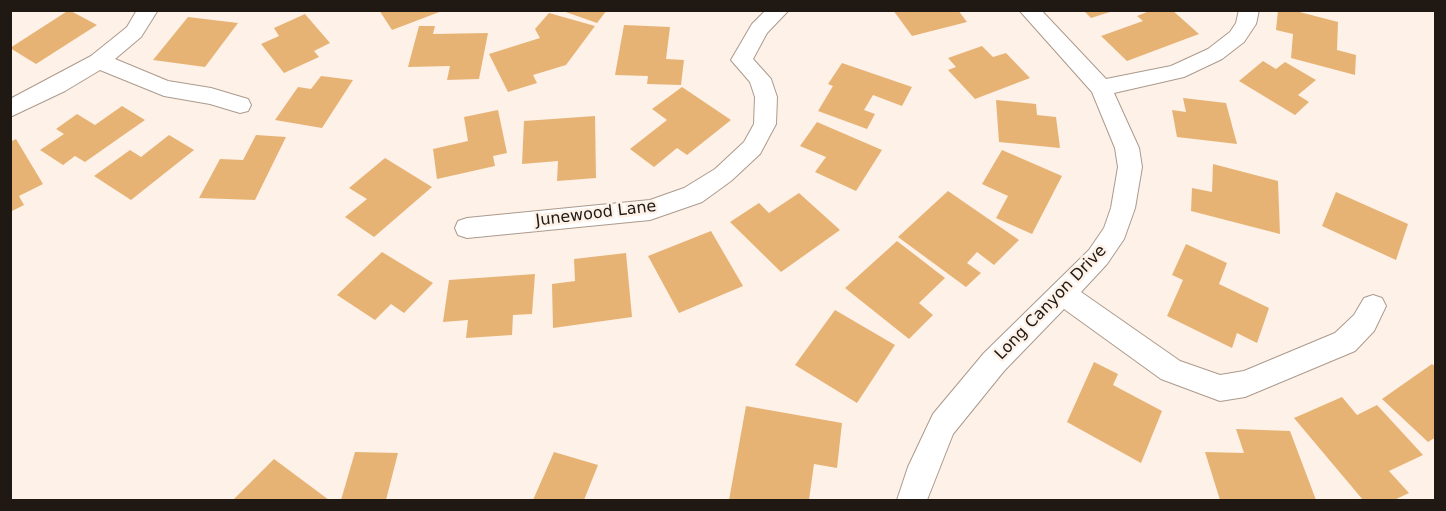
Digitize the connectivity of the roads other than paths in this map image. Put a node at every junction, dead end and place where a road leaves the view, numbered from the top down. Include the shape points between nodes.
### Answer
1 (148, 10) edge
2 (779, 10) edge
3 (1029, 10) edge
4 (1249, 10) edge
5 (99, 61) junction
6 (1101, 88) junction
7 (240, 105) dead end
8 (10, 109) edge
9 (467, 228) dead end
10 (1062, 293) junction
11 (1373, 306) dead end
12 (912, 501) edge

1 - 5 street via 134,32
2 - 9 street, Junewood Lane via 759,29 742,60 760,79 766,97 765,124 752,148 723,176 693,195 650,210
3 - 6 street, Long Canyon Drive
4 - 6 street via 1237,37 1215,54 1176,72
5 - 7 street via 164,88
5 - 8 street
6 - 10 street, Long Canyon Drive via 1127,148 1128,186 1115,232 1098,257
10 - 11 street via 1172,370 1220,388 1245,384 1345,342 1364,323
10 - 12 street, Long Canyon Drive via 994,362 943,424

